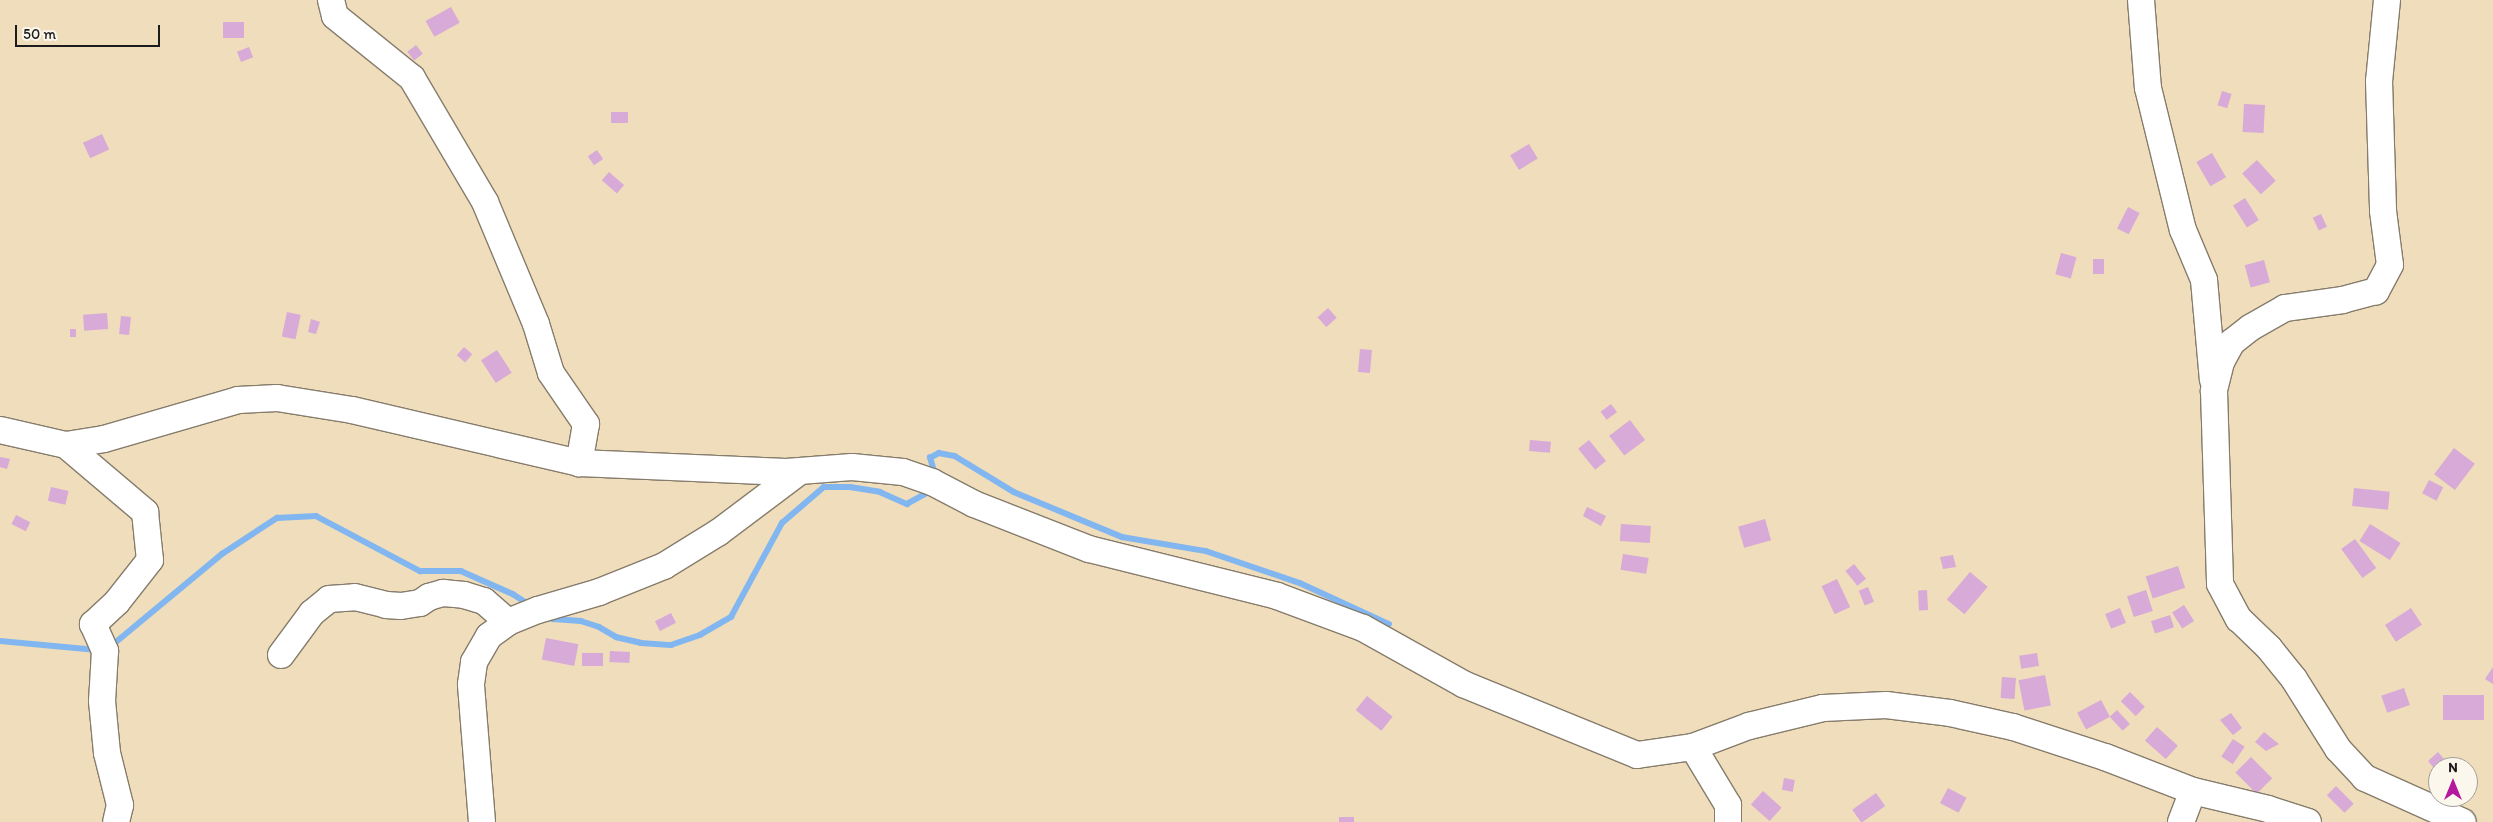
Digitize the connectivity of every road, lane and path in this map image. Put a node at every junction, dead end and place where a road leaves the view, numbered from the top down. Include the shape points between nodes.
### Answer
1 (331, 0) edge
2 (2141, 0) edge
3 (2387, 0) edge
4 (2214, 391) junction
5 (0, 430) edge
6 (66, 445) junction
7 (579, 462) junction
8 (799, 472) junction
9 (508, 622) junction
10 (281, 655) dead end
11 (1693, 747) junction
12 (2193, 791) junction
13 (116, 822) edge
14 (482, 822) edge
15 (1728, 822) edge
16 (2181, 822) edge
17 (2308, 822) edge
18 (2463, 822) edge

1 - 7 street via 335,16 412,78 486,202 536,324 550,373 586,424
2 - 4 street via 2148,88 2183,230 2204,280
3 - 4 street via 2379,81 2383,212 2390,266 2376,290 2343,300 2285,308 2250,328 2232,342 2220,362
4 - 18 street via 2220,584 2239,619 2270,648 2305,695 2338,749 2365,778
5 - 6 street
6 - 7 street via 104,439 238,400 277,398 352,410
6 - 13 street via 145,512 150,560 117,602 94,624 105,650 102,701 107,753 120,805
7 - 8 street
8 - 9 street via 719,532 664,566 599,592
8 - 11 street via 852,467 903,472 1089,549 1277,596 1363,628 1463,684 1637,755
9 - 10 street via 484,601 464,595 444,593 420,603 401,606 355,598 328,599 312,613
9 - 14 street via 489,636 474,662 470,684
11 - 12 street via 1749,726 1823,708 1886,704 1950,712 2013,727 2105,757
11 - 15 street via 1728,805
12 - 16 street
12 - 17 street

